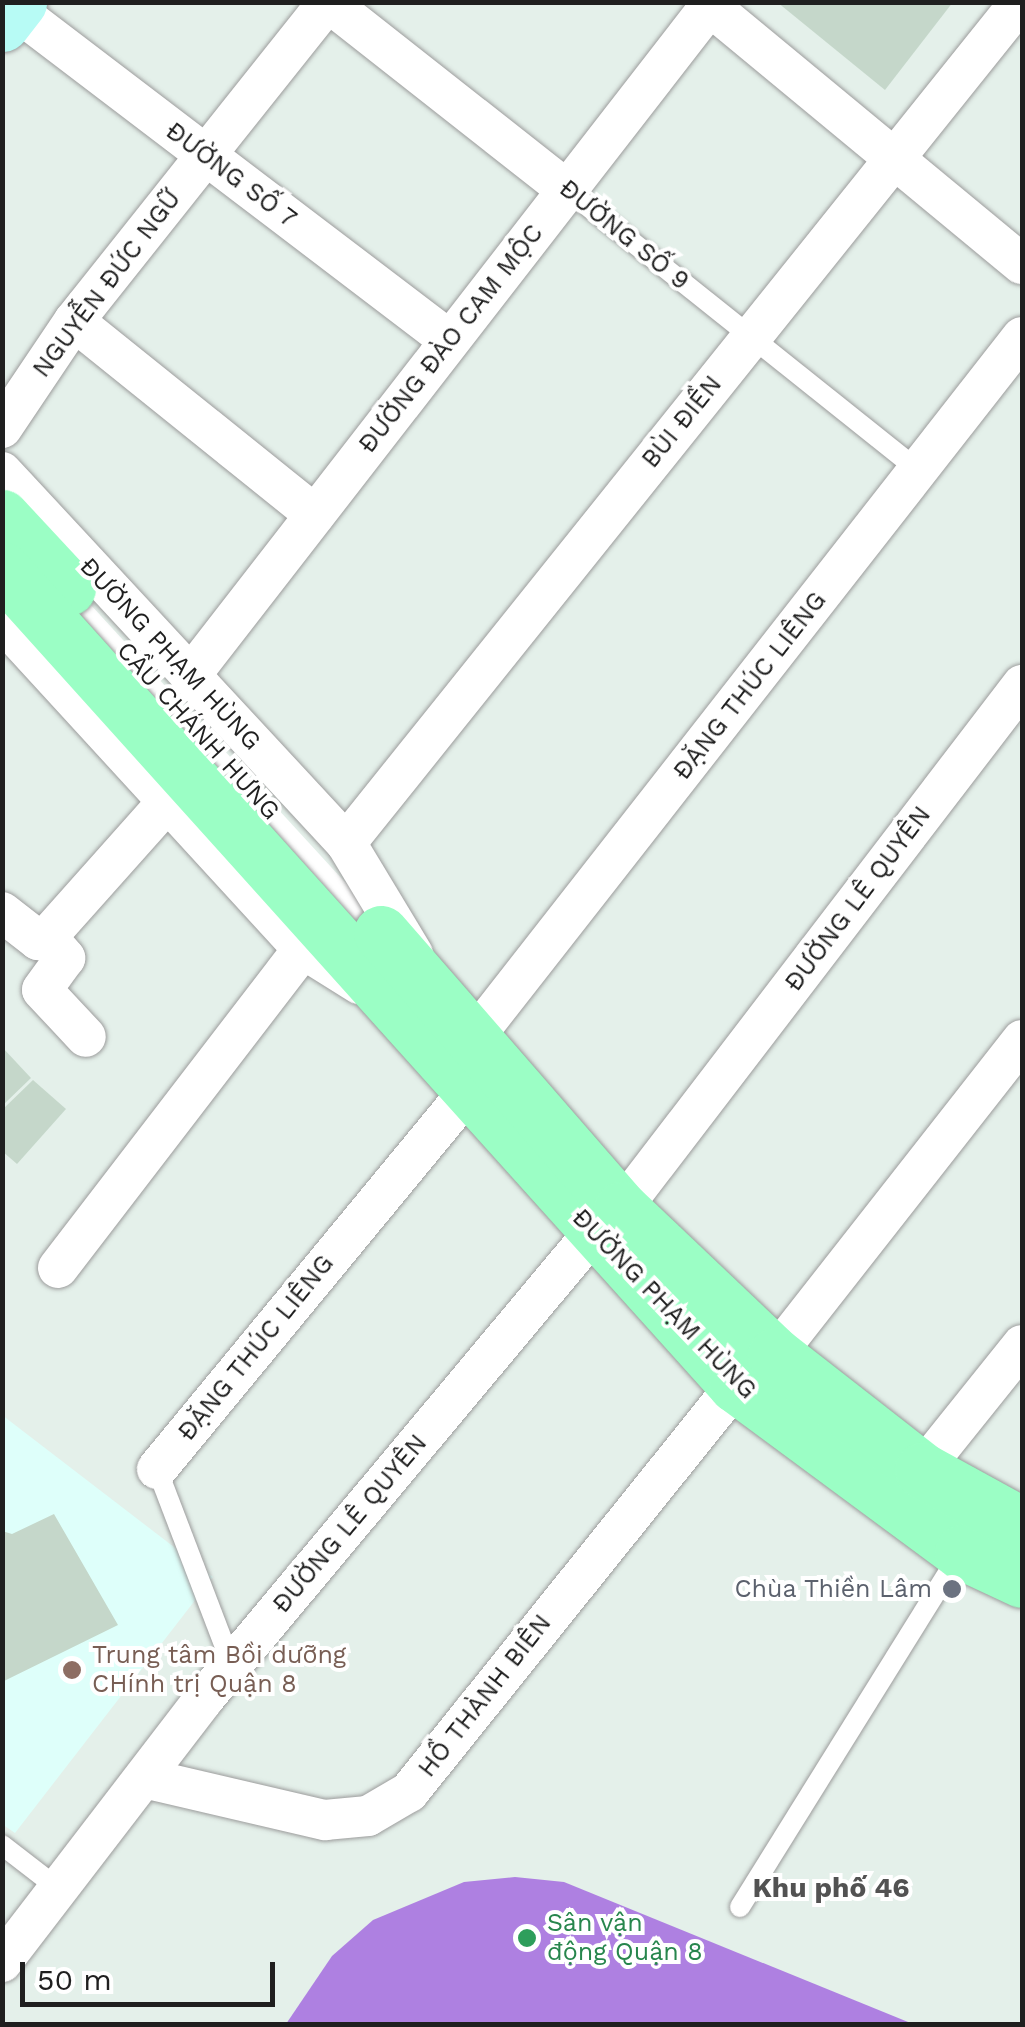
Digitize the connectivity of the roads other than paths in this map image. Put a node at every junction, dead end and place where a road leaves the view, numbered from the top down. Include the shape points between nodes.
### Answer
1 (1020, 2) edge
2 (328, 3) edge
3 (710, 4) edge
4 (10, 10) edge
5 (206, 156) junction
6 (894, 157) junction
7 (566, 189) junction
8 (1022, 264) edge
9 (74, 321) junction
10 (751, 336) junction
11 (1022, 338) edge
12 (450, 340) junction
13 (2, 428) edge
14 (919, 471) junction
15 (2, 472) edge
16 (315, 515) junction
17 (2, 516) edge
18 (2, 569) edge
19 (2, 621) edge
20 (190, 676) junction
21 (1022, 685) edge
22 (169, 800) junction
23 (346, 843) junction
24 (2, 912) edge
25 (47, 937) junction
26 (303, 949) junction
27 (398, 978) junction
28 (476, 1035) junction
29 (86, 1037) dead end
30 (1022, 1040) edge
31 (470, 1089) junction
32 (607, 1221) junction
33 (58, 1268) dead end
34 (1022, 1346) edge
35 (756, 1370) junction
36 (157, 1468) joint
37 (922, 1470) junction
38 (1022, 1524) edge
39 (962, 1552) junction
40 (1022, 1580) edge
41 (232, 1665) junction
42 (144, 1778) junction
43 (2, 1845) edge
44 (59, 1888) junction
45 (740, 1907) dead end
46 (2, 1962) edge

1 - 6 street, BÙI ĐIỀN
2 - 5 street, NGUYỄN ĐỨC NGỮ
2 - 7 street, ĐƯỜNG SỐ 9
3 - 6 street
3 - 7 street, ĐƯỜNG ĐÀO CAM MỘC
4 - 5 street, ĐƯỜNG SỐ 7
5 - 9 street, NGUYỄN ĐỨC NGỮ
5 - 12 street, ĐƯỜNG SỐ 7
6 - 8 street
6 - 10 street, BÙI ĐIỀN
7 - 10 lane, ĐƯỜNG SỐ 9
7 - 12 street, ĐƯỜNG ĐÀO CAM MỘC
9 - 13 street, NGUYỄN ĐỨC NGỮ
9 - 16 street
10 - 14 lane, ĐƯỜNG SỐ 9
10 - 23 street, BÙI ĐIỀN
11 - 14 street, ĐẶNG THÚC LIÊNG
12 - 16 street, ĐƯỜNG ĐÀO CAM MỘC
14 - 28 street, ĐẶNG THÚC LIÊNG
15 - 20 street, ĐƯỜNG PHẠM HÙNG
16 - 20 street, ĐƯỜNG ĐÀO CAM MỘC
17 - 27 main road, CẦU CHÁNH HƯNG
18 - 27 main road, CẦU CHÁNH HƯNG
19 - 22 street, ĐƯỜNG PHẠM HÙNG
20 - 23 street, ĐƯỜNG PHẠM HÙNG
21 - 32 street, ĐƯỜNG LÊ QUYÊN
22 - 25 street
22 - 26 street, ĐƯỜNG PHẠM HÙNG
23 - 27 street, ĐƯỜNG PHẠM HÙNG
24 - 25 street via 38,940
25 - 29 street via 65,958 42,990
26 - 27 street, ĐƯỜNG PHẠM HÙNG
26 - 33 street
27 - 28 main road, ĐƯỜNG PHẠM HÙNG
27 - 31 main road, ĐƯỜNG PHẠM HÙNG
28 - 32 main road, ĐƯỜNG PHẠM HÙNG
30 - 35 street, HỒ THÀNH BIÊN
31 - 32 main road, ĐƯỜNG PHẠM HÙNG
31 - 36 street, ĐẶNG THÚC LIÊNG
32 - 35 main road, ĐƯỜNG PHẠM HÙNG
32 - 41 street, ĐƯỜNG LÊ QUYÊN
34 - 37 street
35 - 37 main road, ĐƯỜNG PHẠM HÙNG
35 - 39 main road, ĐƯỜNG PHẠM HÙNG
35 - 42 street, HỒ THÀNH BIÊN via 409,1792 368,1816 326,1820
36 - 41 lane
37 - 38 main road, ĐƯỜNG PHẠM HÙNG
39 - 40 main road, ĐƯỜNG PHẠM HÙNG
39 - 45 lane
41 - 42 street, ĐƯỜNG LÊ QUYÊN
42 - 44 street, ĐƯỜNG LÊ QUYÊN
43 - 44 lane
44 - 46 street, ĐƯỜNG LÊ QUYÊN

